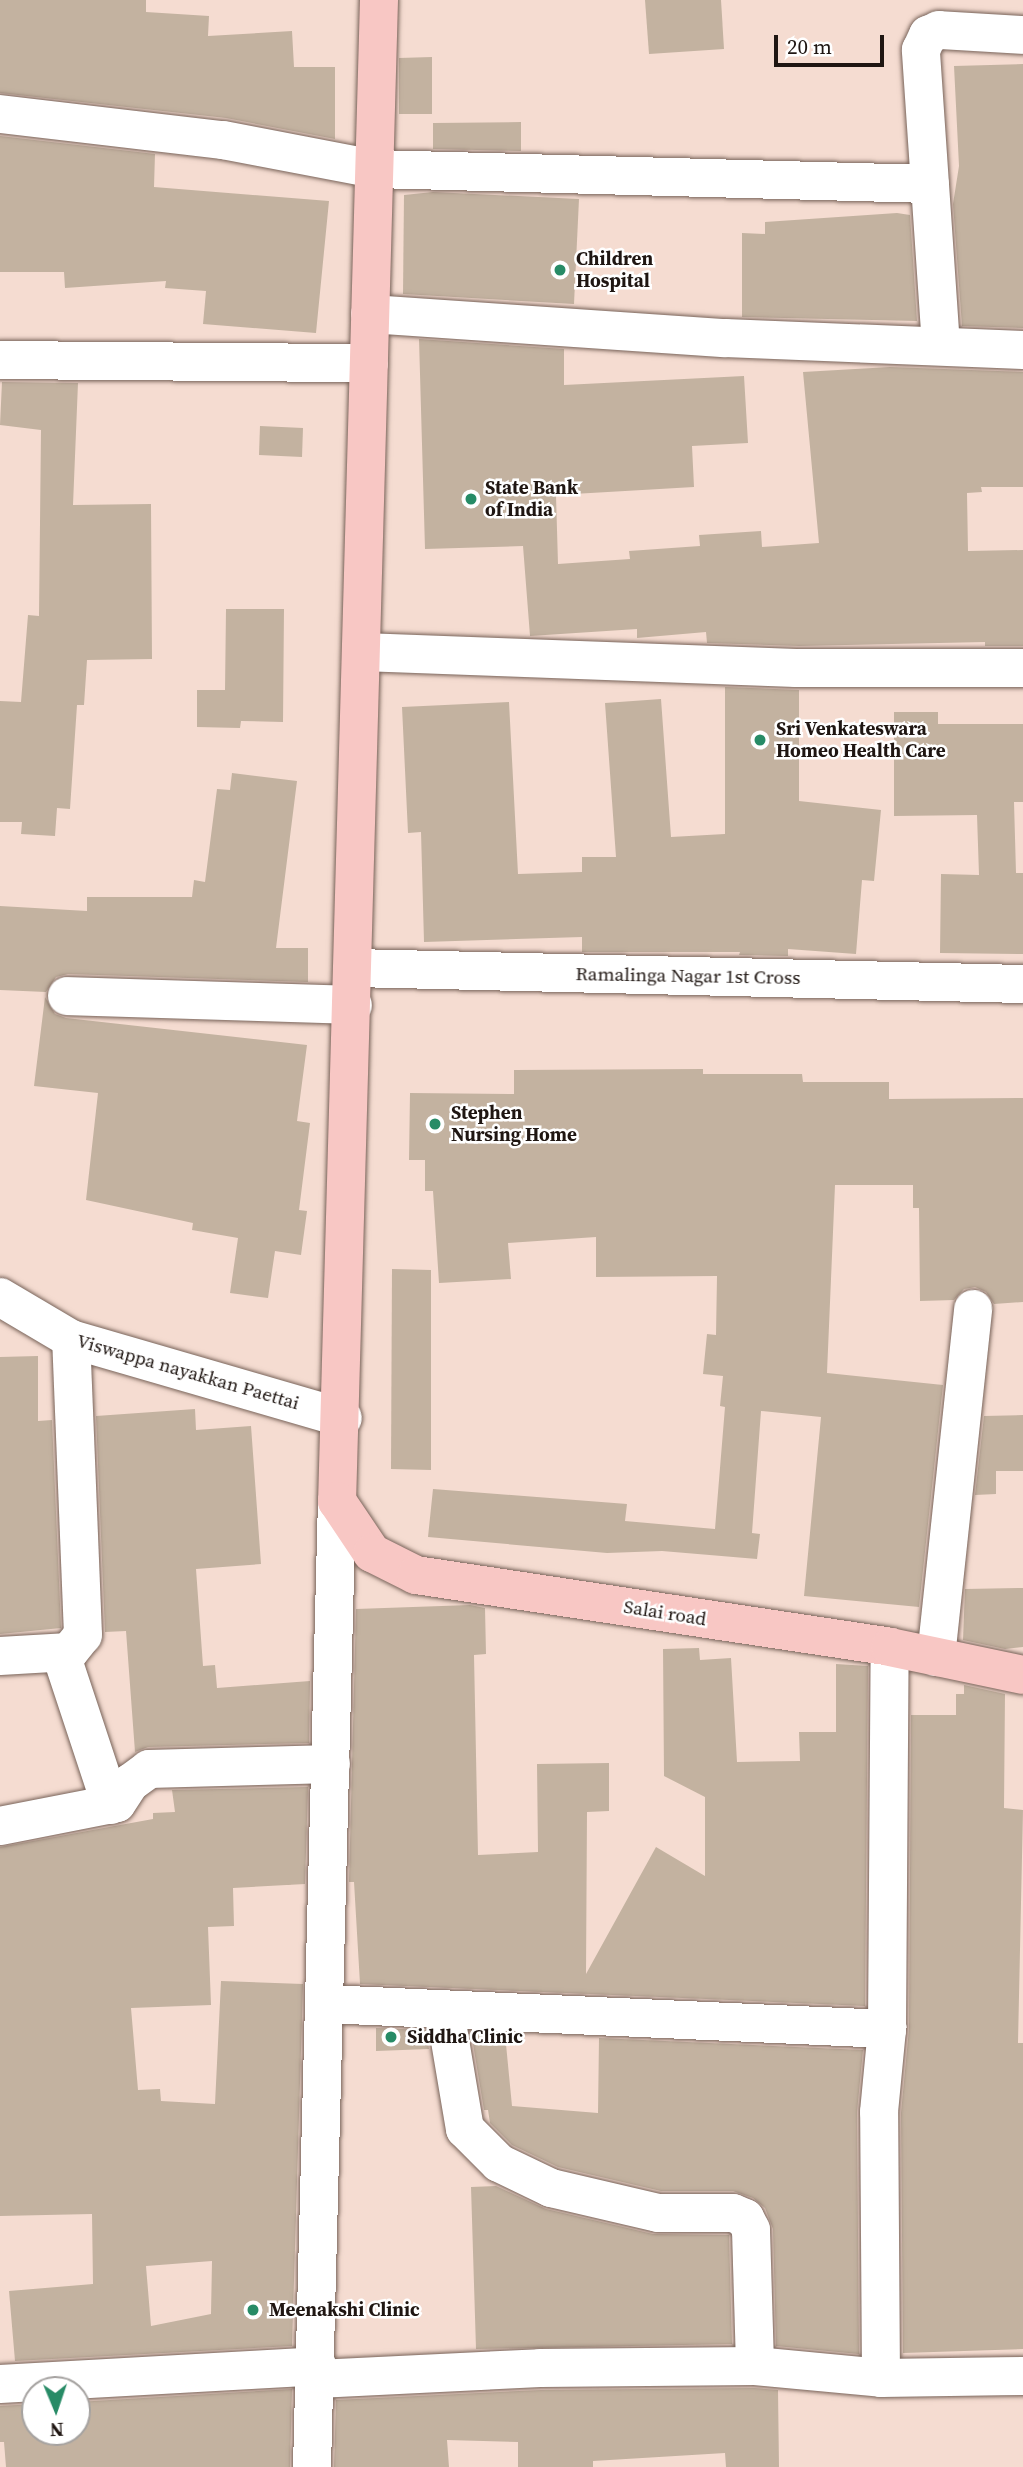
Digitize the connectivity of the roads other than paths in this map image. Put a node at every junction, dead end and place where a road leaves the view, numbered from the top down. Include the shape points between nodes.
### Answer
1 (379, 0) edge
2 (1023, 35) edge
3 (0, 114) edge
4 (375, 169) junction
5 (930, 184) junction
6 (370, 314) junction
7 (941, 346) junction
8 (1023, 350) edge
9 (0, 360) edge
10 (369, 363) junction
11 (362, 652) junction
12 (1023, 668) edge
13 (1023, 984) edge
14 (353, 987) junction
15 (67, 996) dead end
16 (0, 1297) edge
17 (973, 1309) dead end
18 (71, 1339) junction
19 (343, 1418) junction
20 (337, 1501) junction
21 (890, 1647) junction
22 (61, 1654) junction
23 (0, 1656) edge
24 (936, 1657) junction
25 (1023, 1675) edge
26 (331, 1763) junction
27 (111, 1805) junction
28 (0, 1826) edge
29 (326, 2004) junction
30 (445, 2011) junction
31 (887, 2029) junction
32 (755, 2367) junction
33 (317, 2373) junction
34 (1023, 2376) edge
35 (881, 2378) junction
36 (0, 2384) edge
37 (312, 2467) edge

1 - 4 main road
2 - 5 street via 939,30 928,36 921,50
3 - 4 street via 223,140
4 - 5 street
4 - 6 main road
5 - 7 street
6 - 7 street via 725,338
6 - 10 main road
7 - 8 street
9 - 10 street
10 - 11 main road
11 - 12 street via 796,668
11 - 14 main road
13 - 14 street, Ramalinga Nagar 1st Cross
14 - 15 street, Ramalinga Nagar 1st Cross
14 - 19 main road
16 - 18 street, Viswappa nayakkan Paettai
17 - 24 street
18 - 19 street, Viswappa nayakkan Paettai
18 - 22 street via 83,1635 75,1648
19 - 20 main road
20 - 21 main road, Salai road via 372,1553 416,1575
20 - 26 street
21 - 24 main road, Salai road
21 - 31 street
22 - 23 street
22 - 27 street
24 - 25 main road, Salai road
26 - 27 street via 149,1769
26 - 29 street
27 - 28 street
29 - 30 street
29 - 33 street
30 - 31 street
30 - 32 street via 465,2129 499,2163 551,2188 658,2213 733,2213 746,2218 751,2230
31 - 35 street via 879,2112
32 - 33 street
32 - 35 street
33 - 36 street
33 - 37 street
34 - 35 street

